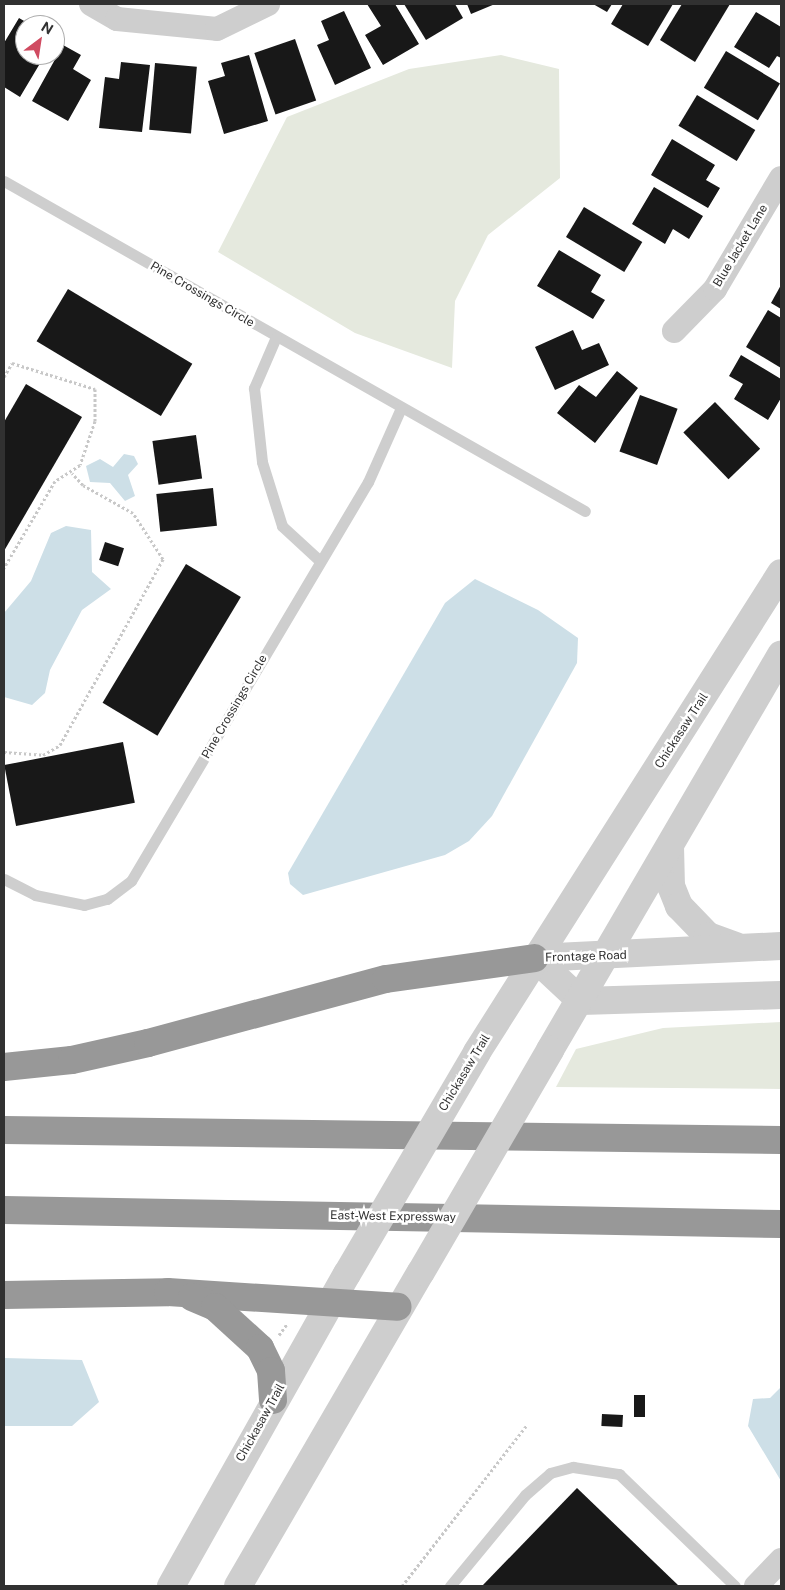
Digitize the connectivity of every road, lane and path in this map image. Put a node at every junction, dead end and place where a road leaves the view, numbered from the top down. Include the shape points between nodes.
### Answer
1 (91, 4) edge
2 (268, 4) edge
3 (781, 178) edge
4 (4, 181) edge
5 (674, 331) dead end
6 (276, 337) junction
7 (4, 377) edge
8 (401, 408) junction
9 (72, 473) junction
10 (585, 511) dead end
11 (319, 560) junction
12 (4, 568) edge
13 (781, 573) edge
14 (781, 654) edge
15 (4, 752) edge
16 (670, 846) junction
17 (4, 880) edge
18 (781, 946) edge
19 (742, 948) junction
20 (535, 958) junction
21 (604, 958) junction
22 (781, 995) edge
23 (580, 1002) junction
24 (4, 1067) edge
25 (4, 1130) edge
26 (781, 1140) edge
27 (4, 1210) edge
28 (781, 1224) edge
29 (182, 1292) junction
30 (4, 1294) edge
31 (333, 1300) junction
32 (398, 1307) junction
33 (273, 1400) junction
34 (527, 1425) dead end
35 (781, 1560) edge
36 (171, 1586) edge
37 (238, 1586) edge
38 (402, 1586) edge
39 (450, 1586) edge
40 (735, 1586) edge
41 (756, 1586) edge

1 - 2 street via 117,19 217,29
3 - 5 street, Blue Jacket Lane via 715,289
4 - 6 lane, Pine Crossings Circle
6 - 8 lane, Pine Crossings Circle
6 - 11 lane via 254,388 262,462 282,526
7 - 9 path via 12,363 94,389 95,421 80,465
8 - 10 lane, Pine Crossings Circle
8 - 11 lane, Pine Crossings Circle via 368,482
9 - 12 path via 55,481
9 - 15 path via 83,485 133,513 162,559 60,745 43,754
11 - 17 lane, Pine Crossings Circle via 131,881 107,899 84,905 35,895
13 - 20 street, Chickasaw Trail
14 - 16 street
16 - 19 street via 671,886 679,906 708,936
16 - 21 street
18 - 19 street, Frontage Road
19 - 21 street, Frontage Road
20 - 21 street, Frontage Road
20 - 23 street, Frontage Road
20 - 24 highway via 386,979 148,1043 72,1060
20 - 31 street, Chickasaw Trail, bridge
21 - 23 street
22 - 23 street
23 - 32 street, bridge
25 - 26 highway
27 - 28 highway, East-West Expressway
29 - 30 highway
29 - 31 highway
29 - 33 highway via 215,1307 255,1342 271,1371
31 - 32 highway
31 - 33 street, Chickasaw Trail
32 - 37 street
33 - 36 street, Chickasaw Trail
34 - 38 path
35 - 41 street
39 - 40 lane via 525,1495 550,1473 573,1467 619,1474

